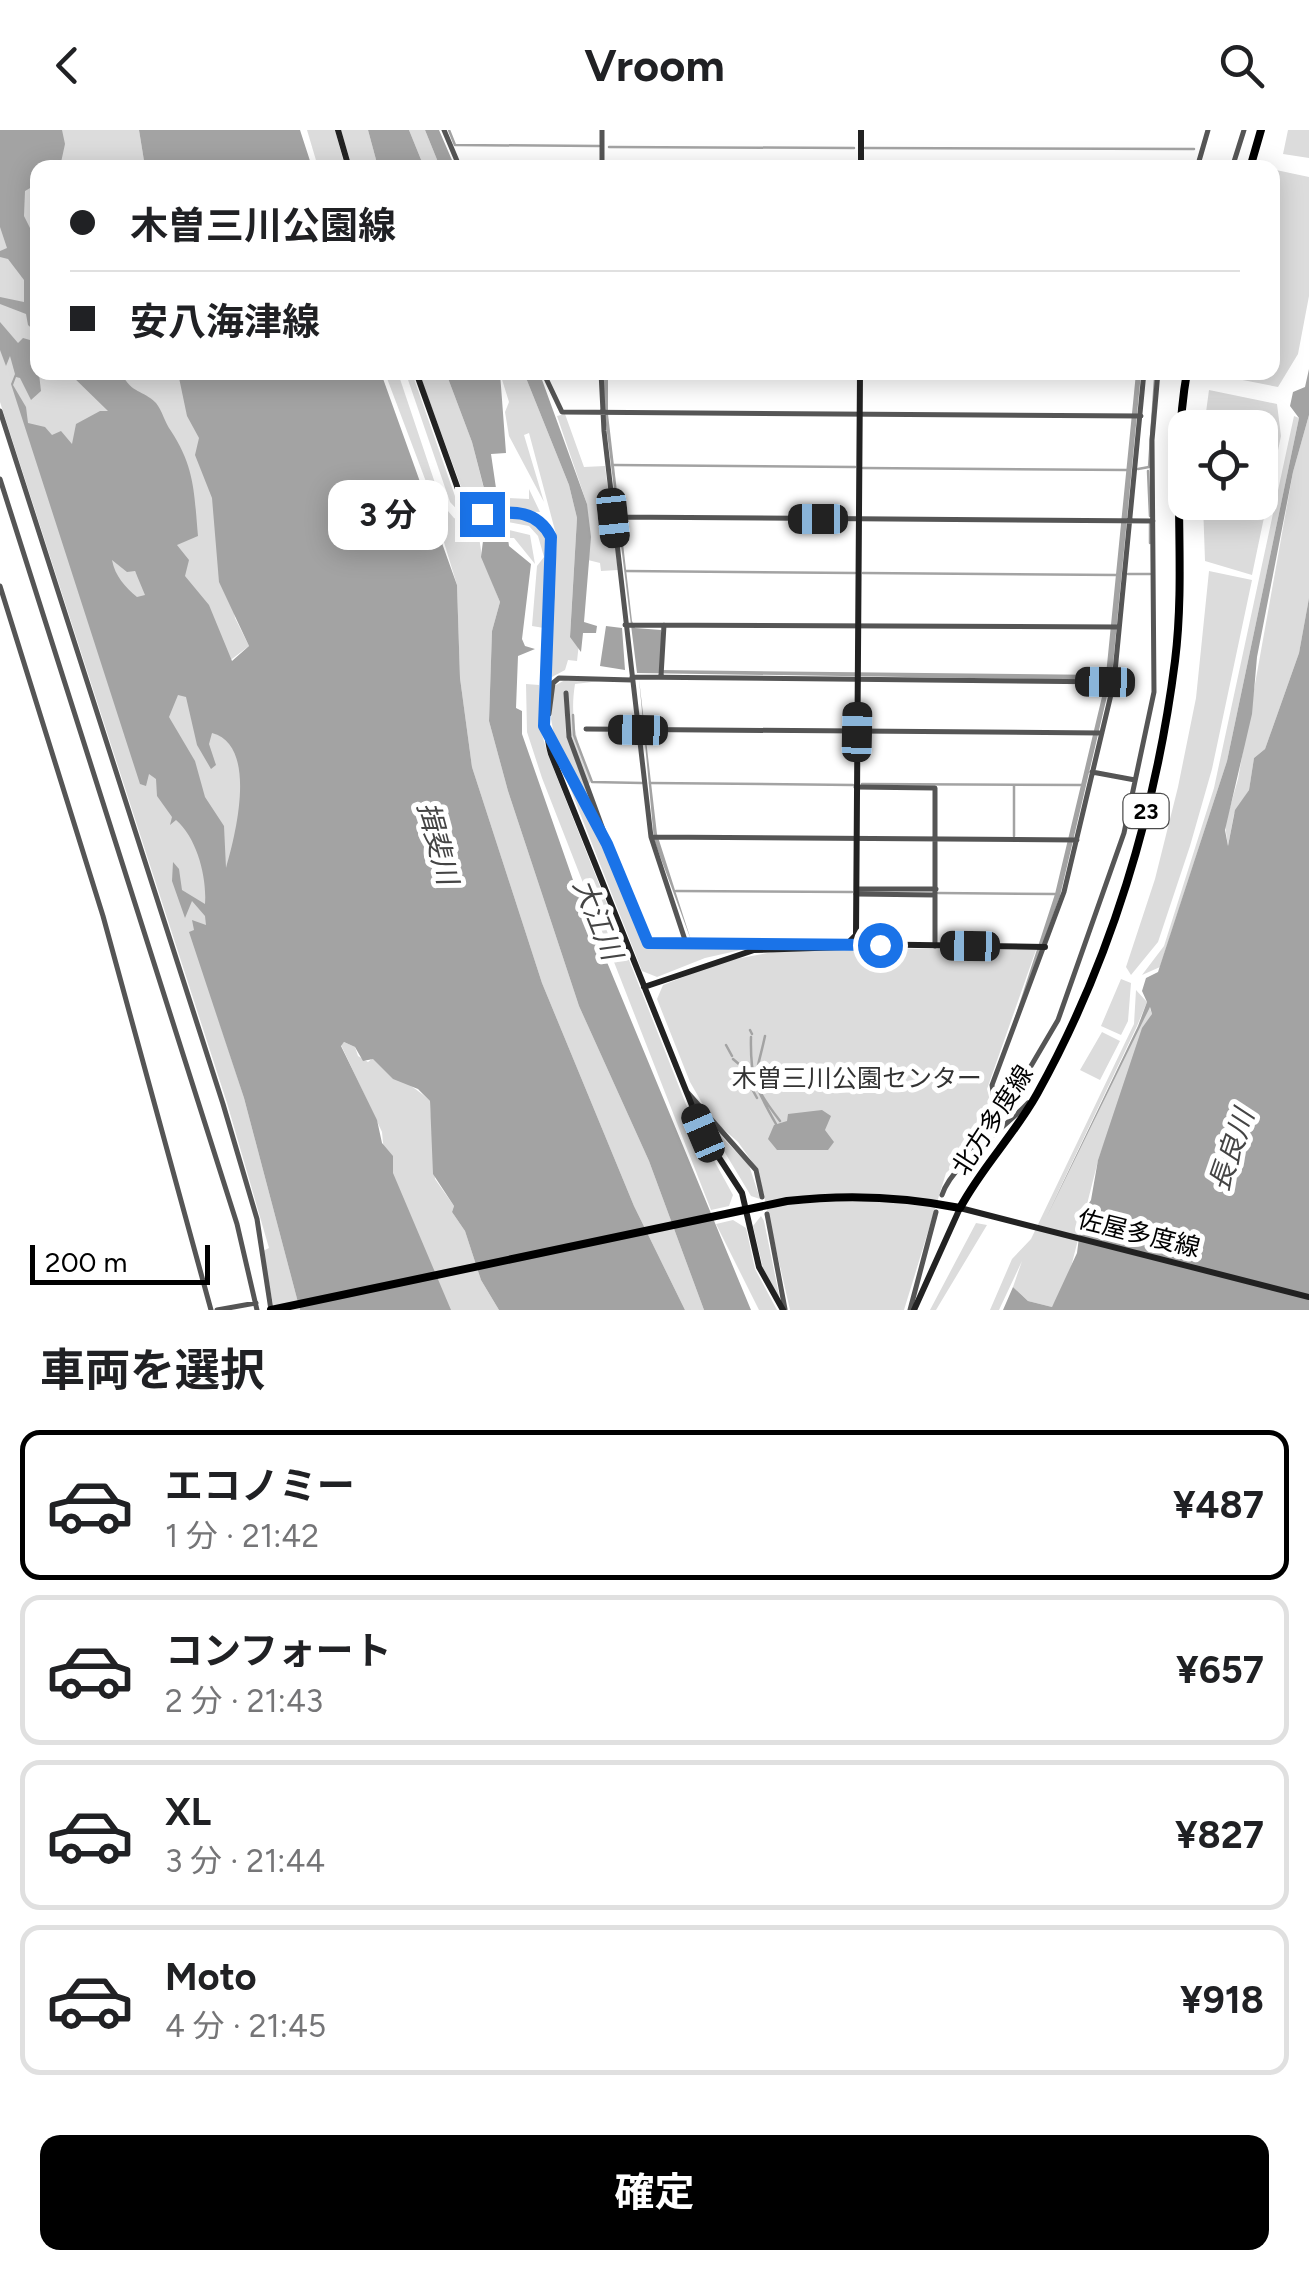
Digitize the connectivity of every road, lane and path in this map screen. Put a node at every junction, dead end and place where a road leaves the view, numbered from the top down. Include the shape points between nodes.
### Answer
1 (338, 130) edge
2 (444, 130) edge
3 (602, 130) edge
4 (862, 130) edge
5 (1208, 130) edge
6 (1244, 130) edge
7 (1261, 130) edge
8 (346, 160) edge
9 (457, 160) edge
10 (602, 160) edge
11 (861, 160) edge
12 (1199, 160) edge
13 (1235, 160) edge
14 (1252, 160) edge
15 (419, 380) edge
16 (547, 380) edge
17 (602, 380) edge
18 (860, 380) edge
19 (1143, 380) edge
20 (1158, 380) edge
21 (1185, 380) edge
22 (0, 411) edge
23 (604, 412) junction
24 (860, 414) junction
25 (1137, 416) junction
26 (0, 479) edge
27 (616, 518) junction
28 (858, 520) junction
29 (1153, 521) junction
30 (1126, 522) junction
31 (0, 586) edge
32 (629, 625) junction
33 (664, 625) junction
34 (858, 626) junction
35 (1116, 627) junction
36 (662, 674) junction
37 (858, 676) junction
38 (632, 679) junction
39 (1110, 682) junction
40 (566, 693) dead end
41 (544, 726) junction
42 (586, 730) dead end
43 (641, 730) junction
44 (857, 732) junction
45 (1098, 733) junction
46 (1092, 772) junction
47 (1135, 780) junction
48 (856, 786) junction
49 (654, 838) junction
50 (857, 838) junction
51 (936, 839) junction
52 (1076, 840) junction
53 (607, 844) junction
54 (857, 891) junction
55 (936, 892) junction
56 (686, 943) junction
57 (852, 944) junction
58 (935, 946) junction
59 (775, 947) junction
60 (1041, 947) junction
61 (644, 987) junction
62 (686, 1091) junction
63 (1038, 1094) junction
64 (996, 1112) junction
65 (970, 1157) junction
66 (942, 1195) dead end
67 (762, 1197) dead end
68 (746, 1208) junction
69 (960, 1208) junction
70 (936, 1212) dead end
71 (767, 1214) dead end
72 (1309, 1296) edge
73 (256, 1306) edge
74 (214, 1310) edge
75 (271, 1310) edge
76 (784, 1310) edge
77 (912, 1310) edge

1 - 8 main road
2 - 9 street
3 - 10 street
4 - 11 main road
5 - 12 street
6 - 13 street
7 - 14 main road
15 - 41 main road via 463,503 482,514 536,517 551,537
16 - 23 street via 562,412
17 - 23 street
18 - 24 main road
19 - 25 street
20 - 29 street
21 - 63 main road, 北方多度線 / 23 via 1178,437 1178,631 1157,760 1105,946
22 - 75 street via 223,1104 257,1219
23 - 24 street
23 - 27 street
24 - 25 street
24 - 28 main road
25 - 30 street
26 - 73 street via 231,1205
27 - 28 street
27 - 32 street
28 - 30 street
28 - 34 main road
29 - 30 street
29 - 47 street via 1154,692
30 - 35 street
31 - 74 street via 103,916
32 - 33 street
32 - 38 street
33 - 34 street
33 - 36 street
34 - 35 street
34 - 37 main road
35 - 39 street
36 - 37 street
36 - 38 street
37 - 39 street
37 - 44 main road
38 - 41 street via 559,678
38 - 43 street
39 - 45 street
40 - 53 street via 569,737
41 - 53 street
41 - 61 main road
42 - 43 street
43 - 44 street
43 - 49 street
44 - 45 street
44 - 48 main road
45 - 46 street
46 - 47 street
46 - 52 street
47 - 64 street via 1074,984 1046,1043
48 - 50 main road
48 - 51 street via 936,788
49 - 50 street
49 - 56 street
50 - 51 street
50 - 54 main road
51 - 52 street
51 - 55 street
52 - 60 street
53 - 56 street via 648,943
54 - 55 street
54 - 57 main road
55 - 58 street
56 - 59 street
57 - 58 main road
57 - 59 main road
58 - 60 main road
59 - 61 main road
60 - 64 street via 992,1085
61 - 62 main road
62 - 67 street via 756,1170
62 - 68 main road
63 - 65 street
63 - 69 main road, 北方多度線 / 23
64 - 65 street
65 - 66 street
68 - 69 main road, 北方多度線 via 836,1195 894,1196
68 - 75 main road, 北方多度線
68 - 76 main road via 759,1267
69 - 72 main road, 佐屋多度線
69 - 77 main road
70 - 77 street
71 - 76 street
73 - 74 street

